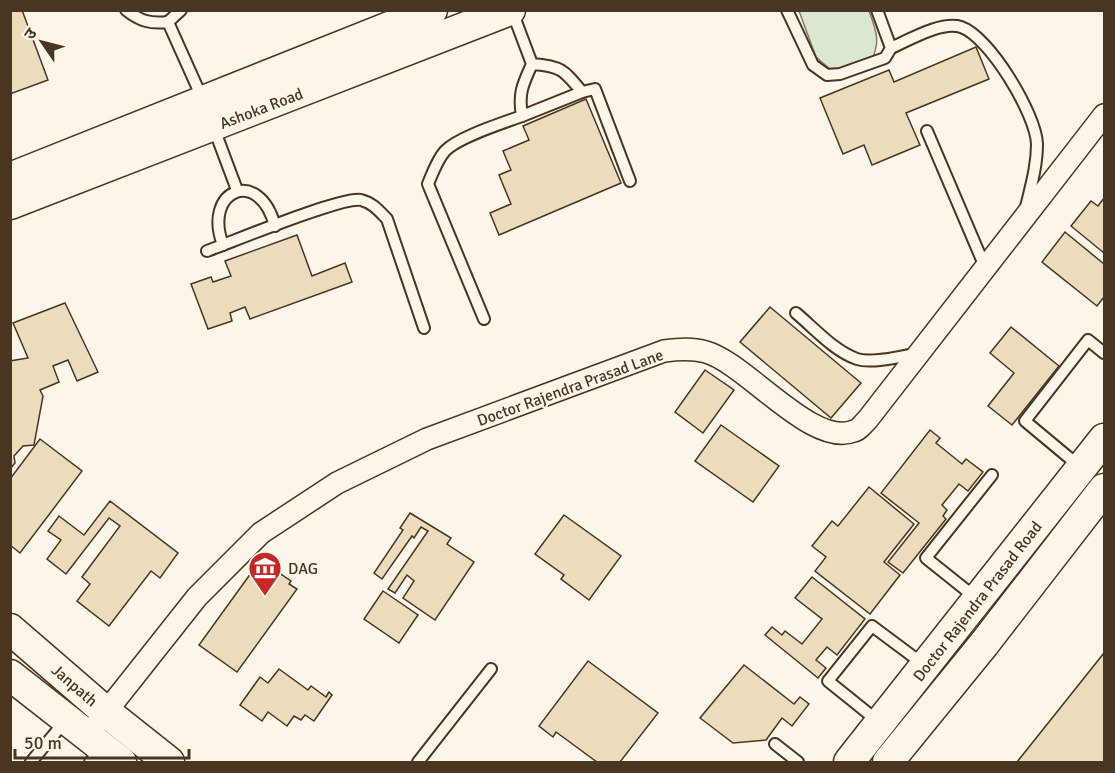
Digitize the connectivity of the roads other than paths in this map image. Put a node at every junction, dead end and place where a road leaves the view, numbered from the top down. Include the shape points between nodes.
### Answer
1 (126, 10) edge
2 (181, 10) edge
3 (432, 10) edge
4 (511, 10) edge
5 (787, 10) edge
6 (877, 10) edge
7 (168, 22) junction
8 (891, 48) junction
9 (532, 63) junction
10 (582, 92) junction
11 (209, 114) junction
12 (1104, 115) edge
13 (522, 116) junction
14 (927, 131) dead end
15 (10, 178) edge
16 (630, 181) dead end
17 (237, 190) junction
18 (10, 204) edge
19 (1022, 221) junction
20 (275, 226) junction
21 (223, 245) junction
22 (207, 251) dead end
23 (985, 267) junction
24 (796, 312) dead end
25 (484, 319) dead end
26 (423, 328) dead end
27 (919, 353) junction
28 (1104, 353) edge
29 (1104, 439) edge
30 (1082, 468) junction
31 (992, 475) dead end
32 (1104, 489) edge
33 (978, 600) junction
34 (10, 629) edge
35 (926, 666) junction
36 (491, 669) dead end
37 (10, 675) edge
38 (106, 712) junction
39 (881, 724) junction
40 (775, 744) dead end
41 (93, 746) edge
42 (31, 762) edge
43 (169, 762) edge
44 (418, 762) edge
45 (798, 762) edge
46 (849, 762) edge
47 (888, 762) edge

1 - 7 lane via 150,24
2 - 7 lane
3 - 11 main road, Ashoka Road
4 - 9 lane
4 - 11 main road, Ashoka Road
5 - 8 lane via 813,65 827,75 885,58
6 - 8 lane
7 - 11 lane
8 - 19 lane via 937,27 960,27 976,37 1005,72 1017,88 1037,141 1035,173
9 - 10 lane via 554,65
9 - 13 lane via 520,93
10 - 13 lane
10 - 16 lane via 595,88
11 - 15 main road, Ashoka Road
11 - 17 lane
11 - 18 main road, Ashoka Road
12 - 19 street, Doctor Rajendra Prasad Lane
13 - 25 lane via 446,149 428,184
14 - 23 lane
17 - 20 lane via 258,197
17 - 21 lane via 227,197 220,210 218,224
19 - 23 street, Doctor Rajendra Prasad Lane
20 - 21 lane
20 - 26 lane via 336,204 360,200 375,206 387,219
21 - 22 lane
23 - 27 street, Doctor Rajendra Prasad Lane
24 - 27 lane via 858,360
27 - 38 street, Doctor Rajendra Prasad Lane via 855,431 840,433 806,421 733,367 708,352 688,348 664,351 427,439 337,483 261,533 197,597
28 - 30 lane via 1088,340 1025,421
29 - 30 main road, Doctor Rajendra Prasad Road
30 - 33 main road, Doctor Rajendra Prasad Road
31 - 33 lane via 926,558
32 - 47 main road, Doctor Rajendra Prasad Road
33 - 35 main road, Doctor Rajendra Prasad Road
34 - 38 main road, Janpath
35 - 39 main road, Doctor Rajendra Prasad Road
35 - 39 lane via 872,626 828,681
36 - 44 lane
37 - 41 main road, Janpath
38 - 41 street, Doctor Rajendra Prasad Lane
38 - 43 main road, Janpath
39 - 46 main road, Doctor Rajendra Prasad Road
40 - 45 lane
41 - 42 lane

